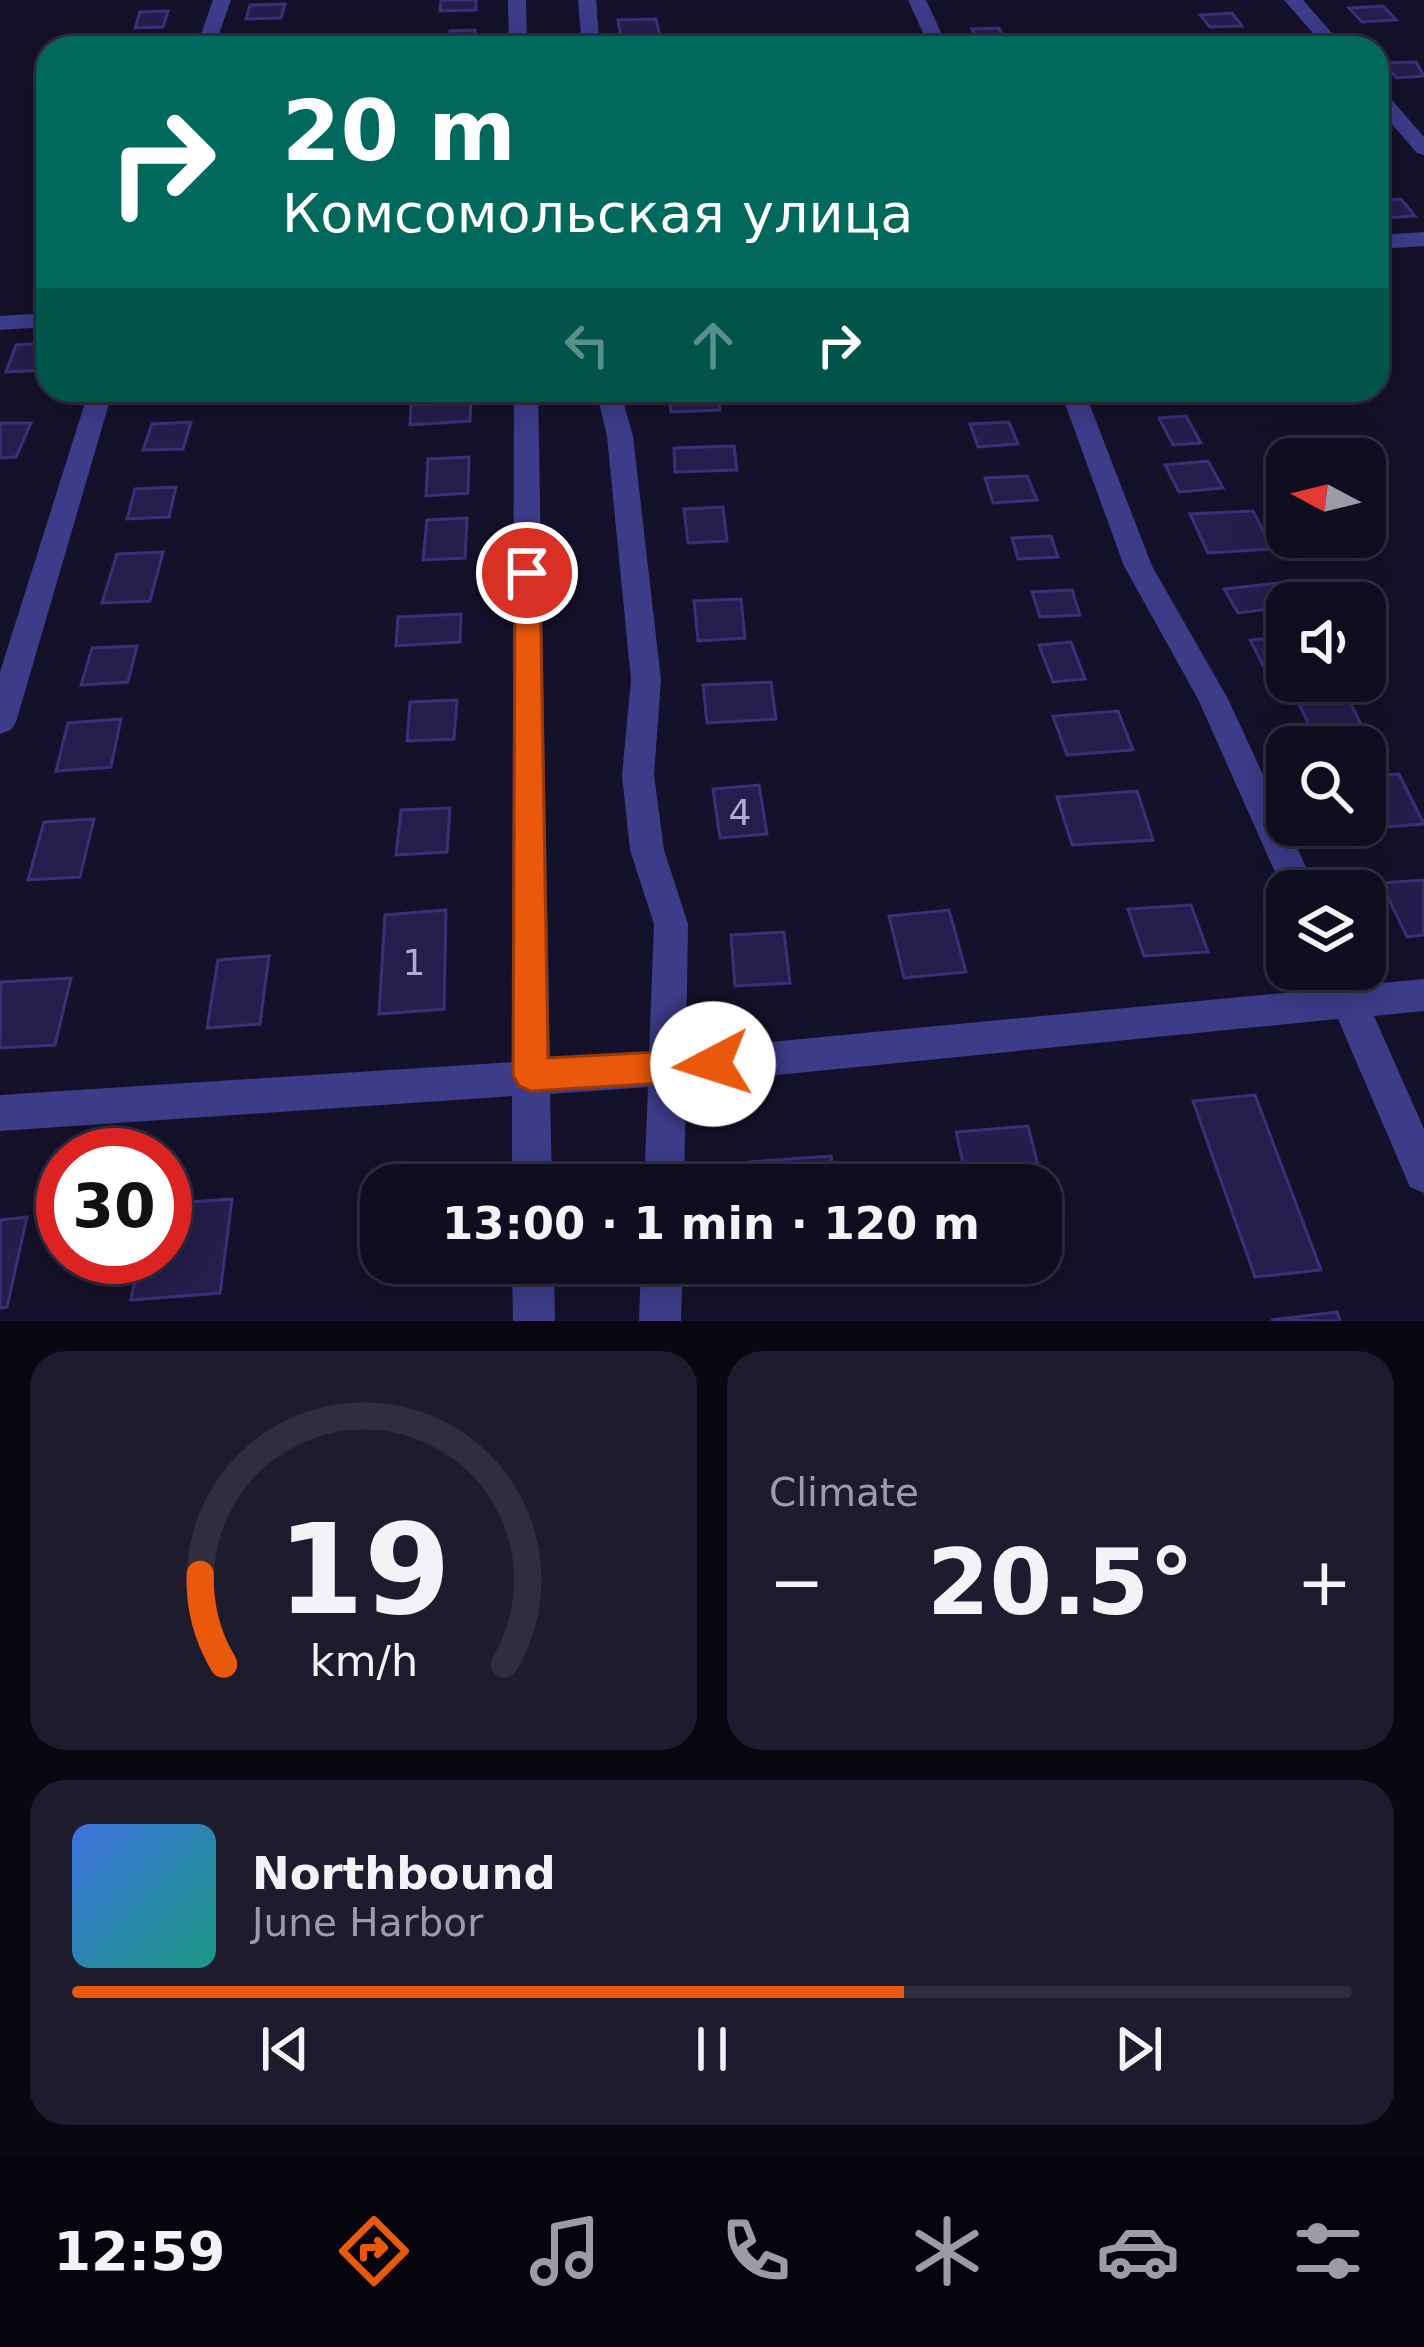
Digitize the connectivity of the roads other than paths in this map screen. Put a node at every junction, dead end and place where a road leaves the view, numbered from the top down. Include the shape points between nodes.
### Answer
1 (222, 0) edge
2 (517, 0) edge
3 (587, 0) edge
4 (917, 0) edge
5 (1293, 0) edge
6 (209, 36) edge
7 (518, 36) edge
8 (590, 36) edge
9 (934, 36) edge
10 (1325, 36) edge
11 (1389, 109) edge
12 (1424, 148) edge
13 (1424, 239) edge
14 (1389, 241) edge
15 (36, 320) edge
16 (0, 322) edge
17 (96, 402) edge
18 (526, 402) edge
19 (611, 402) edge
20 (1076, 402) edge
21 (0, 722) edge
22 (1290, 870) edge
23 (1302, 990) edge
24 (1344, 990) edge
25 (1383, 990) edge
26 (1424, 995) edge
27 (668, 1069) junction
28 (531, 1075) junction
29 (0, 1113) edge
30 (532, 1164) edge
31 (665, 1164) edge
32 (1424, 1174) edge
33 (533, 1284) edge
34 (661, 1284) edge
35 (534, 1321) edge
36 (660, 1321) edge

1 - 6 street
2 - 7 street
3 - 8 street
4 - 9 street
5 - 10 street
11 - 12 street
13 - 14 street
15 - 16 street
17 - 21 street
18 - 28 street
19 - 27 street via 646,680 638,776 646,850 671,923
20 - 22 street via 1138,566 1213,699
23 - 27 street
24 - 32 street
25 - 26 street
27 - 28 street
27 - 31 street
28 - 29 street
28 - 30 street
33 - 35 street
34 - 36 street

